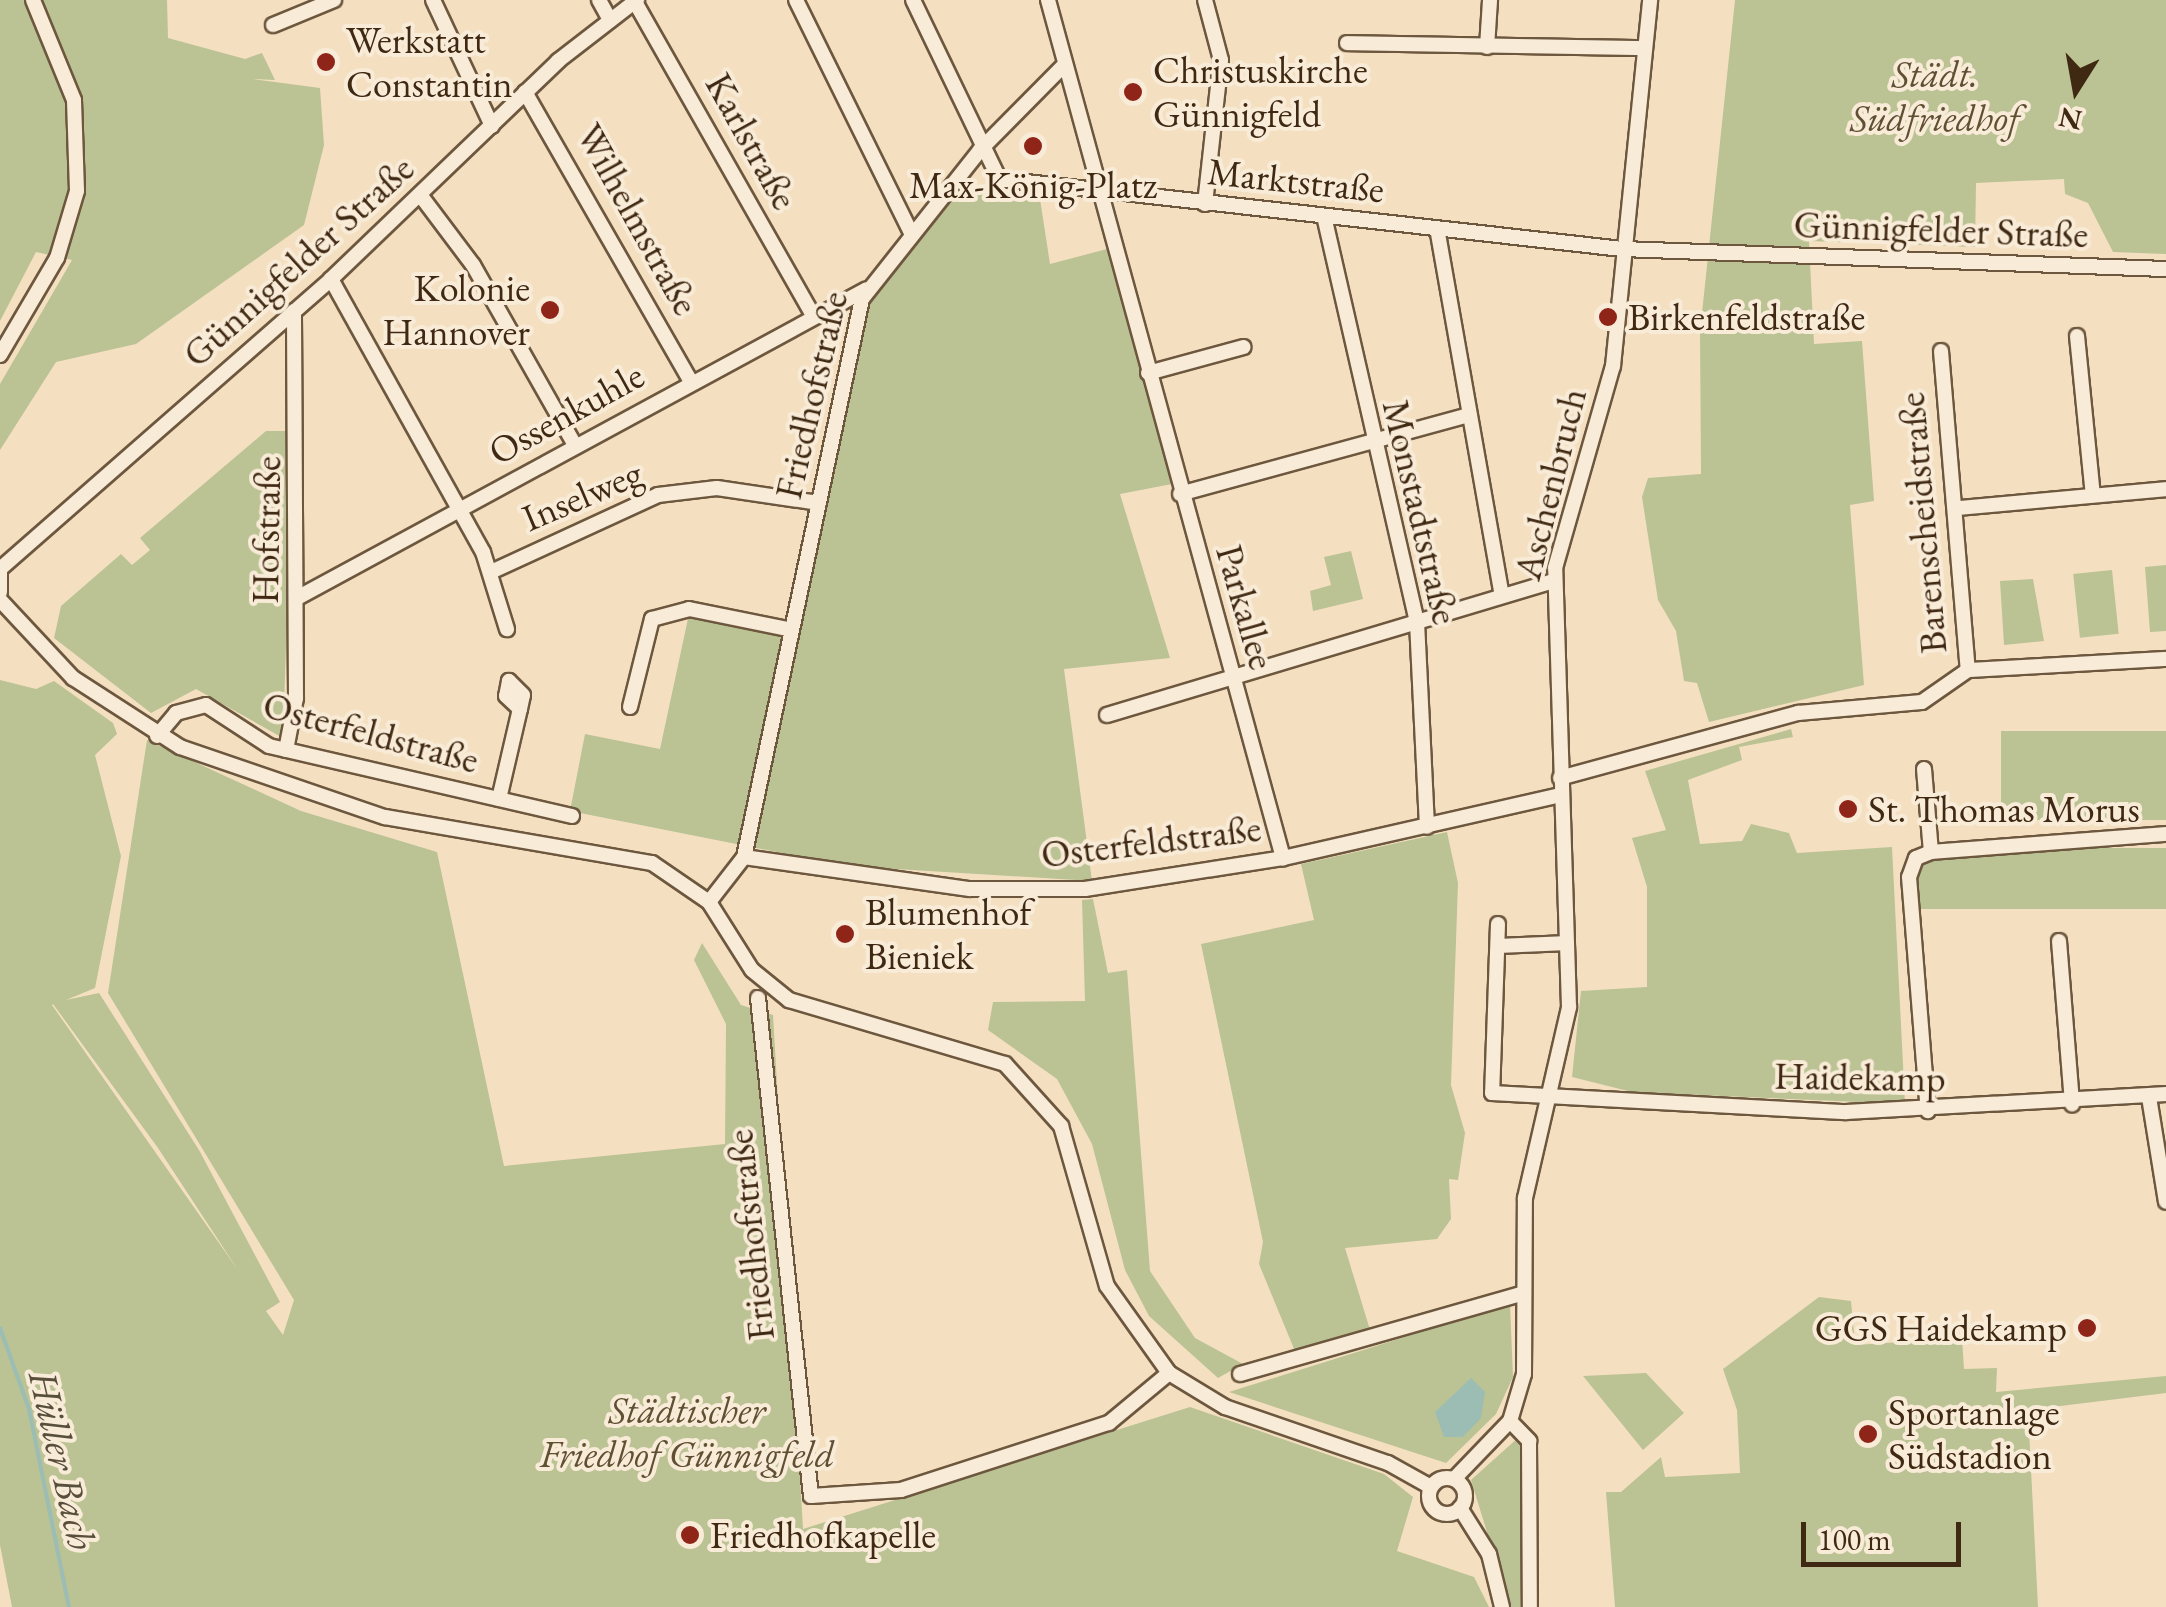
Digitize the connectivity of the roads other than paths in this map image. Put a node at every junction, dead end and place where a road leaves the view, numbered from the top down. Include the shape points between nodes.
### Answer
1 (33, 0) edge
2 (334, 0) edge
3 (433, 0) edge
4 (598, 0) edge
5 (796, 0) edge
6 (913, 0) edge
7 (1048, 0) edge
8 (1205, 0) edge
9 (1490, 0) edge
10 (1650, 0) edge
11 (636, 1) edge
12 (610, 20) junction
13 (273, 25) dead end
14 (1347, 43) dead end
15 (1487, 47) junction
16 (1644, 48) junction
17 (1062, 68) junction
18 (525, 92) junction
19 (492, 126) junction
20 (980, 150) junction
21 (1097, 192) junction
22 (421, 196) junction
23 (1205, 204) junction
24 (1324, 216) junction
25 (1438, 228) junction
26 (911, 233) junction
27 (1622, 249) junction
28 (2166, 269) edge
29 (331, 279) junction
30 (867, 289) junction
31 (294, 311) junction
32 (811, 312) junction
33 (2076, 336) dead end
34 (1244, 347) dead end
35 (1940, 351) dead end
36 (0, 356) edge
37 (1148, 374) junction
38 (690, 380) junction
39 (1469, 415) junction
40 (1373, 442) junction
41 (574, 445) junction
42 (2166, 489) edge
43 (1180, 494) junction
44 (2093, 495) junction
45 (819, 503) junction
46 (1959, 508) junction
47 (461, 509) junction
48 (0, 569) edge
49 (493, 571) junction
50 (1554, 581) junction
51 (0, 592) edge
52 (1502, 595) junction
53 (298, 598) junction
54 (0, 600) edge
55 (1417, 622) junction
56 (506, 628) dead end
57 (792, 630) junction
58 (2166, 659) edge
59 (1968, 670) junction
60 (1232, 677) junction
61 (630, 707) dead end
62 (520, 710) dead end
63 (1107, 715) dead end
64 (157, 736) junction
65 (286, 750) junction
66 (1924, 769) dead end
67 (1560, 778) junction
68 (1561, 795) junction
69 (499, 799) junction
70 (572, 816) dead end
71 (1427, 826) junction
72 (2166, 834) edge
73 (1931, 852) junction
74 (744, 857) junction
75 (1283, 858) junction
76 (709, 902) junction
77 (1498, 924) dead end
78 (2059, 941) dead end
79 (1566, 943) junction
80 (1499, 946) junction
81 (758, 998) dead end
82 (2166, 1094) edge
83 (1552, 1097) junction
84 (2150, 1097) junction
85 (2072, 1104) junction
86 (1928, 1111) junction
87 (2166, 1202) edge
88 (1524, 1293) junction
89 (1169, 1373) junction
90 (1240, 1374) dead end
91 (1510, 1421) junction
92 (1454, 1480) junction
93 (1431, 1487) junction
94 (1460, 1508) junction
95 (1502, 1607) edge
96 (1530, 1607) edge

1 - 36 street via 74,100 77,191 56,258
2 - 13 street
3 - 19 street
4 - 12 street
5 - 26 street
6 - 20 street
7 - 17 street, Parkallee
8 - 23 street via 1221,60
9 - 15 street
10 - 16 street, Aschenbruch
11 - 12 street, Günnigfelder Straße
11 - 32 street, Karlstraße
12 - 18 street, Günnigfelder Straße
14 - 15 street
15 - 16 street
16 - 27 street, Aschenbruch
17 - 20 street, Friedhofstraße
17 - 21 street, Parkallee
18 - 19 street, Günnigfelder Straße
18 - 38 street, Wilhelmstraße
19 - 22 street, Günnigfelder Straße
20 - 21 street, Marktstraße via 999,179
20 - 26 street, Friedhofstraße
21 - 23 street, Marktstraße
21 - 37 street, Parkallee
22 - 29 street, Günnigfelder Straße
22 - 41 street via 464,250
23 - 24 street, Marktstraße
24 - 25 street, Marktstraße
24 - 40 street, Monstadtstraße
25 - 27 street, Marktstraße
25 - 39 street
26 - 30 street, Friedhofstraße
27 - 28 street, Günnigfelder Straße
27 - 50 street, Aschenbruch via 1609,385
29 - 31 street, Günnigfelder Straße
29 - 47 street
30 - 32 street, Ossenkuhle
30 - 45 street, Friedhofstraße
31 - 48 street, Günnigfelder Straße
31 - 53 street, Hofstraße
32 - 38 street, Ossenkuhle
33 - 44 street
34 - 37 street
35 - 46 street, Barenscheidstraße
37 - 43 street, Parkallee
38 - 41 street, Ossenkuhle
39 - 40 street
39 - 52 street
40 - 43 street
40 - 55 street, Monstadtstraße
41 - 47 street, Ossenkuhle
42 - 44 street
43 - 60 street, Parkallee
44 - 46 street
45 - 49 street, Inselweg via 717,488 658,495
45 - 57 street, Friedhofstraße
46 - 59 street, Barenscheidstraße via 1953,556
47 - 49 street
47 - 53 street, Ossenkuhle
48 - 51 street
49 - 56 street
50 - 52 street
50 - 67 street, Aschenbruch
52 - 55 street
53 - 65 street, Hofstraße
54 - 64 street via 72,678
55 - 60 street
55 - 71 street, Monstadtstraße
57 - 61 street via 689,609 652,619
57 - 74 street, Friedhofstraße
58 - 59 street, Barenscheidstraße
59 - 67 street via 1922,702 1798,713
60 - 63 street
60 - 75 street, Parkallee
62 - 69 street, Osterfeldstraße
64 - 65 street, Osterfeldstraße via 176,713 206,705 251,739
64 - 76 street via 385,818 652,863
65 - 69 street, Osterfeldstraße
66 - 73 street
67 - 68 street, Aschenbruch
68 - 71 street, Osterfeldstraße
68 - 79 street, Aschenbruch
69 - 70 street, Osterfeldstraße
71 - 75 street, Osterfeldstraße
72 - 73 street
73 - 86 street via 1916,858 1909,877
74 - 75 street, Osterfeldstraße via 1014,890 1138,884
74 - 76 street, Friedhofstraße
76 - 89 street via 752,970 789,1000 953,1042 1026,1081 1071,1147 1117,1306
77 - 80 street
78 - 85 street
79 - 80 street
79 - 83 street, Aschenbruch via 1568,1039
80 - 83 street, Haidekamp via 1492,1093
81 - 89 street, Friedhofstraße via 811,1496 901,1490 1109,1423
82 - 84 street, Haidekamp
83 - 86 street, Haidekamp
83 - 88 street, Aschenbruch via 1528,1181
84 - 85 street, Haidekamp
84 - 87 street
85 - 86 street, Haidekamp
88 - 90 street
88 - 91 street, Aschenbruch via 1526,1363
89 - 93 street via 1224,1407 1388,1463
91 - 92 street
91 - 96 street via 1529,1441
92 - 93 street
92 - 94 street via 1464,1492
93 - 94 street via 1435,1510
94 - 95 street via 1488,1554

